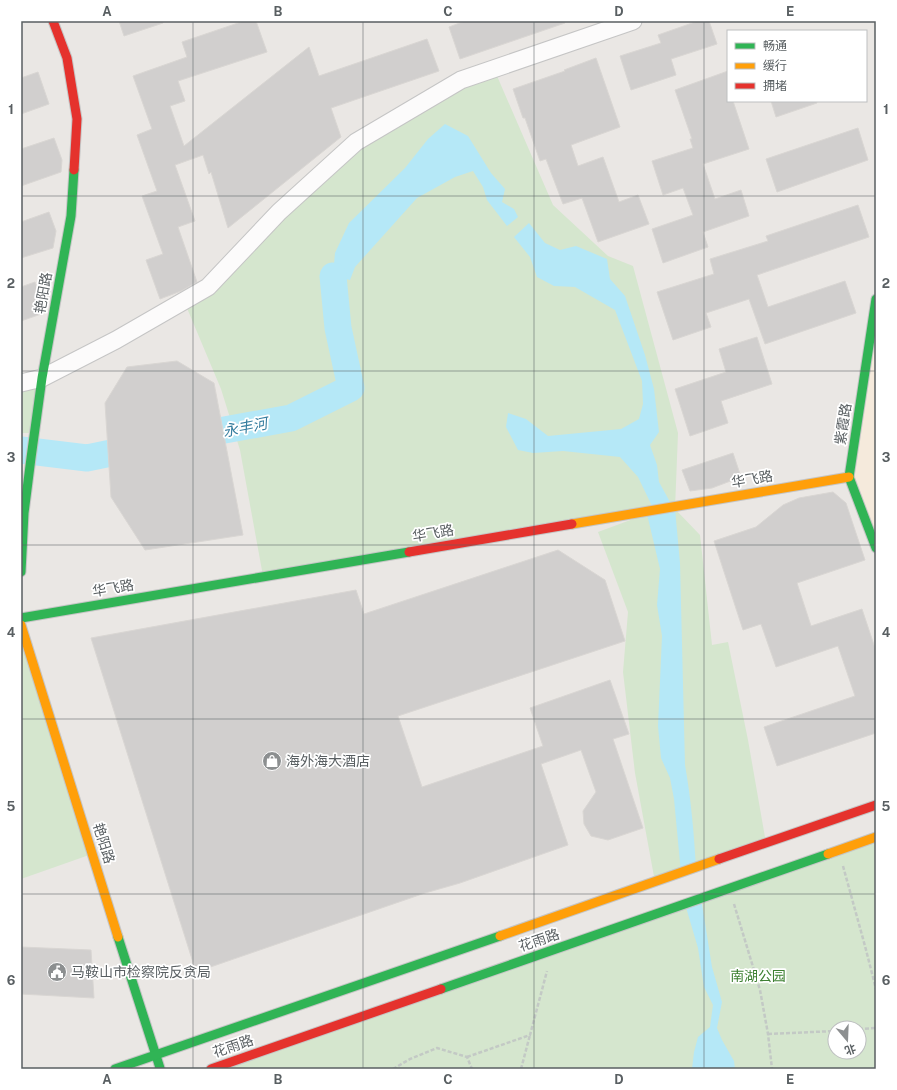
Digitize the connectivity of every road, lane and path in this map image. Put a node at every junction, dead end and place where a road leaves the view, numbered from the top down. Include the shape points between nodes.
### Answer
1 (53, 21) edge
2 (632, 21) edge
3 (876, 299) edge
4 (42, 378) junction
5 (21, 383) edge
6 (849, 477) junction
7 (876, 548) edge
8 (21, 572) edge
9 (21, 618) edge
10 (21, 625) edge
11 (876, 805) edge
12 (876, 837) edge
13 (838, 850) junction
14 (730, 888) junction
15 (553, 950) junction
16 (876, 989) edge
17 (827, 1031) edge
18 (768, 1034) junction
19 (530, 1035) junction
20 (156, 1055) junction
21 (466, 1057) junction
22 (115, 1069) edge
23 (160, 1069) edge
24 (211, 1069) edge
25 (393, 1069) edge
26 (472, 1069) edge
27 (521, 1069) edge
28 (772, 1069) edge

1 - 4 street, 艳阳路 via 67,58 77,119 71,216
2 - 4 street via 461,80 356,142 279,212 208,287 116,340
3 - 6 street, 紫霞路
4 - 5 street
4 - 8 street, 艳阳路 via 24,513
6 - 7 street, 紫霞路
6 - 9 street, 华飞路
10 - 20 street, 艳阳路
11 - 20 street
12 - 13 street, 花雨路
13 - 14 street, 花雨路
13 - 16 path
14 - 15 street, 花雨路
14 - 18 path via 760,990
15 - 19 path
15 - 24 street, 花雨路
17 - 18 path
18 - 28 path
19 - 21 path
19 - 27 path
20 - 22 street
20 - 23 street, 艳阳路
21 - 25 path via 437,1048
21 - 26 path

